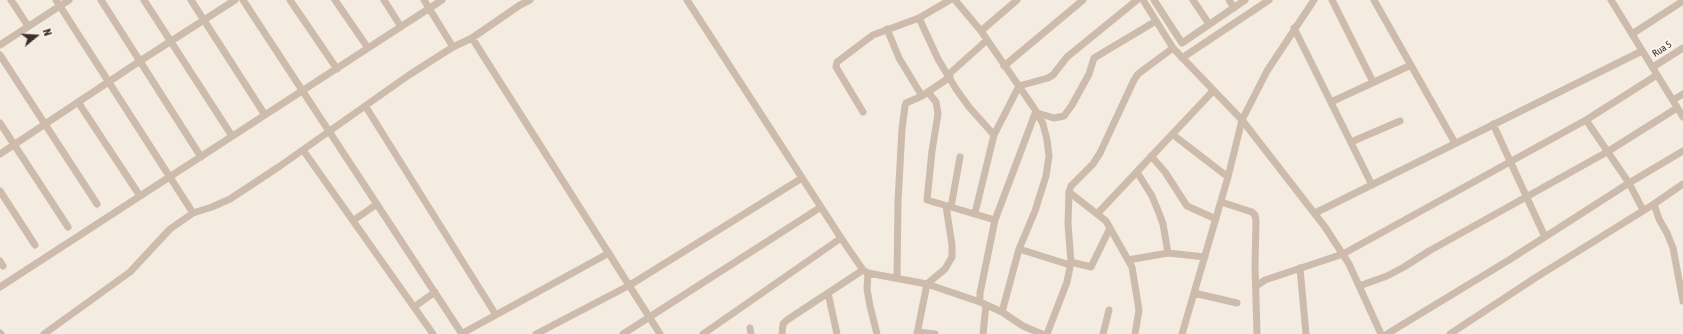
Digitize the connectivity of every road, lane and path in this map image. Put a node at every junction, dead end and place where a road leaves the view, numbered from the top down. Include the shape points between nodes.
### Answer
1 (11, 0) edge
2 (69, 0) edge
3 (101, 0) edge
4 (144, 0) edge
5 (191, 0) edge
6 (235, 0) edge
7 (243, 0) edge
8 (290, 0) edge
9 (335, 0) edge
10 (384, 0) edge
11 (424, 0) edge
12 (442, 0) edge
13 (530, 0) edge
14 (688, 0) edge
15 (950, 0) edge
16 (955, 0) edge
17 (1017, 0) edge
18 (1083, 0) edge
19 (1137, 0) edge
20 (1143, 0) edge
21 (1154, 0) edge
22 (1193, 0) edge
23 (1229, 0) edge
24 (1245, 0) edge
25 (1269, 0) edge
26 (1314, 0) edge
27 (1332, 0) edge
28 (1374, 0) edge
29 (1612, 0) edge
30 (1683, 1) edge
31 (519, 2) edge
32 (58, 3) edge
33 (1234, 8) junction
34 (430, 9) junction
35 (919, 18) junction
36 (204, 20) junction
37 (1156, 21) junction
38 (1209, 24) junction
39 (28, 26) junction
40 (401, 26) junction
41 (1294, 28) junction
42 (887, 29) junction
43 (981, 31) junction
44 (1632, 34) junction
45 (472, 38) junction
46 (987, 40) junction
47 (170, 42) junction
48 (0, 45) edge
49 (453, 47) junction
50 (368, 48) junction
51 (1173, 48) junction
52 (1683, 48) edge
53 (1642, 51) junction
54 (0, 55) edge
55 (1182, 58) junction
56 (140, 61) junction
57 (1411, 65) junction
58 (1004, 66) junction
59 (1652, 67) junction
60 (336, 69) junction
61 (1657, 75) junction
62 (949, 76) junction
63 (109, 82) junction
64 (1373, 82) junction
65 (1019, 86) junction
66 (302, 91) junction
67 (1213, 91) junction
68 (925, 94) junction
69 (1683, 94) edge
70 (1673, 100) junction
71 (78, 102) junction
72 (1331, 102) junction
73 (366, 107) junction
74 (1678, 108) junction
75 (863, 112) dead end
76 (1037, 112) junction
77 (265, 114) junction
78 (1683, 117) edge
79 (1242, 120) junction
80 (1586, 120) junction
81 (1400, 121) dead end
82 (0, 123) edge
83 (45, 124) junction
84 (1493, 124) junction
85 (329, 131) junction
86 (1172, 134) junction
87 (994, 135) junction
88 (232, 136) junction
89 (1351, 142) junction
90 (1456, 143) junction
91 (14, 144) junction
92 (303, 150) junction
93 (1683, 151) edge
94 (1607, 152) junction
95 (0, 154) edge
96 (1151, 156) junction
97 (202, 157) junction
98 (960, 157) dead end
99 (1511, 162) junction
100 (1137, 172) junction
101 (171, 177) junction
102 (1228, 177) junction
103 (802, 178) junction
104 (1629, 183) junction
105 (1683, 184) edge
106 (1372, 185) junction
107 (0, 192) edge
108 (1069, 192) junction
109 (140, 196) junction
110 (1527, 196) junction
111 (1221, 202) junction
112 (97, 204) dead end
113 (377, 204) junction
114 (1654, 204) junction
115 (949, 206) junction
116 (821, 208) junction
117 (1643, 210) junction
118 (193, 213) junction
119 (1315, 213) junction
120 (975, 214) junction
121 (1097, 214) junction
122 (1216, 219) junction
123 (354, 220) junction
124 (995, 220) junction
125 (68, 227) dead end
126 (1110, 228) junction
127 (1544, 237) junction
128 (841, 238) junction
129 (35, 245) dead end
130 (1019, 249) junction
131 (609, 253) junction
132 (1168, 253) junction
133 (1343, 254) junction
134 (1205, 257) junction
135 (1128, 260) junction
136 (1070, 264) junction
137 (1300, 268) junction
138 (865, 271) junction
139 (897, 278) junction
140 (927, 284) junction
141 (630, 285) junction
142 (1256, 286) junction
143 (1359, 286) junction
144 (0, 287) edge
145 (435, 292) junction
146 (828, 293) junction
147 (1194, 293) junction
148 (1683, 301) edge
149 (983, 303) junction
150 (1237, 303) dead end
151 (414, 307) junction
152 (1109, 310) dead end
153 (1002, 312) junction
154 (496, 315) junction
155 (650, 318) junction
156 (917, 333) edge
157 (44, 334) edge
158 (433, 334) edge
159 (462, 334) edge
160 (536, 334) edge
161 (623, 334) edge
162 (660, 334) edge
163 (702, 334) edge
164 (782, 334) edge
165 (837, 334) edge
166 (877, 334) edge
167 (935, 334) edge
168 (983, 334) edge
169 (1042, 334) edge
170 (1047, 334) edge
171 (1103, 334) edge
172 (1135, 334) edge
173 (1182, 334) edge
174 (1257, 334) edge
175 (1306, 334) edge
176 (1381, 334) edge
177 (1387, 334) edge
178 (1450, 334) edge

1 - 39 street
2 - 32 street
3 - 56 street
4 - 47 street
5 - 36 street
6 - 36 street
7 - 66 street
8 - 60 street
9 - 50 street
10 - 40 street
11 - 34 street
12 - 34 street
13 - 31 street
14 - 103 street
15 - 35 street
16 - 43 street
17 - 43 street
18 - 58 street
19 - 65 street via 1067,57 1053,75
20 - 37 street
21 - 38 street via 1182,42
22 - 38 street
23 - 33 street
24 - 33 street
25 - 55 street
26 - 41 street
27 - 64 street
28 - 57 street
29 - 44 street
30 - 44 street
31 - 45 street
32 - 39 street
32 - 63 street
33 - 38 street
34 - 40 street
34 - 49 street
35 - 42 street
35 - 62 street
36 - 47 street
36 - 77 street
37 - 51 street
37 - 76 street via 1094,58 1089,74 1064,116 1054,118
39 - 48 street
40 - 50 street
41 - 72 street
41 - 79 street via 1267,71
42 - 68 street via 899,58
42 - 75 street via 873,35 835,64
43 - 46 street
44 - 53 street
45 - 49 street
45 - 131 street
46 - 58 street
46 - 62 street
47 - 56 street
47 - 88 street
49 - 73 street
50 - 60 street
51 - 55 street
51 - 108 street via 1138,74 1100,153 1093,164 1074,182
52 - 59 street, Rua 5
53 - 59 street
53 - 84 street
54 - 83 street
55 - 67 street
56 - 63 street
56 - 97 street
57 - 64 street
57 - 90 street
58 - 65 street
59 - 61 street
60 - 66 street
61 - 70 street
61 - 80 street
62 - 68 street
62 - 87 street via 969,107
63 - 71 street
63 - 101 street
64 - 72 street
65 - 76 street
65 - 87 street
66 - 77 street
66 - 85 street
67 - 79 street
67 - 86 street
68 - 115 street via 936,102 938,114 927,200
68 - 139 street via 906,103 904,113 898,200
69 - 70 street
70 - 74 street
71 - 83 street
71 - 109 street
72 - 89 street
73 - 85 street
73 - 154 street
74 - 78 street
74 - 94 street
76 - 124 street
76 - 130 street via 1043,124 1049,156 1036,211
77 - 88 street
79 - 102 street
79 - 119 street
80 - 94 street
80 - 99 street
81 - 89 street
82 - 91 street
83 - 91 street
83 - 112 street
84 - 90 street
84 - 99 street
85 - 92 street
85 - 113 street
86 - 96 street
86 - 102 street
87 - 120 street
88 - 97 street
89 - 106 street
90 - 106 street
91 - 95 street
91 - 125 street
92 - 118 street via 230,199
92 - 123 street
93 - 104 street
94 - 104 street
94 - 110 street
96 - 100 street
96 - 122 street via 1165,172 1187,206
97 - 101 street
98 - 115 street
99 - 110 street
99 - 133 street
100 - 121 street
100 - 132 street via 1159,213
101 - 109 street
101 - 118 street
102 - 111 street
103 - 116 street
103 - 141 street
104 - 117 street
104 - 127 street
105 - 114 street
106 - 119 street
107 - 129 street
108 - 121 street
108 - 136 street
109 - 144 street
110 - 127 street
110 - 143 street via 1387,276
111 - 122 street
111 - 142 street via 1255,215
113 - 123 street
113 - 145 street
114 - 117 street
114 - 148 street via 1673,248
115 - 120 street
115 - 140 street via 952,257 945,268
116 - 128 street
116 - 155 street
117 - 178 street
118 - 157 street via 170,229 130,272
119 - 133 street
120 - 124 street
121 - 126 street
122 - 134 street
123 - 151 street
124 - 149 street via 980,292
126 - 135 street
126 - 136 street via 1091,267
127 - 177 street
128 - 138 street
128 - 163 street
130 - 136 street
130 - 153 street
131 - 141 street
131 - 154 street
132 - 134 street
132 - 135 street
133 - 137 street
133 - 143 street
134 - 147 street
135 - 172 street via 1134,274 1140,310
136 - 170 street via 1067,282
137 - 142 street via 1264,280
137 - 175 street
138 - 139 street
138 - 146 street
138 - 166 street
139 - 140 street
140 - 149 street
140 - 156 street
141 - 155 street
141 - 160 street
142 - 174 street
143 - 176 street
145 - 151 street
145 - 159 street
146 - 164 street via 787,320 783,324
146 - 165 street
147 - 150 street
147 - 173 street
149 - 153 street
149 - 168 street
151 - 158 street
152 - 171 street
153 - 169 street via 1023,326
154 - 159 street
155 - 161 street
155 - 162 street
156 - 167 street

